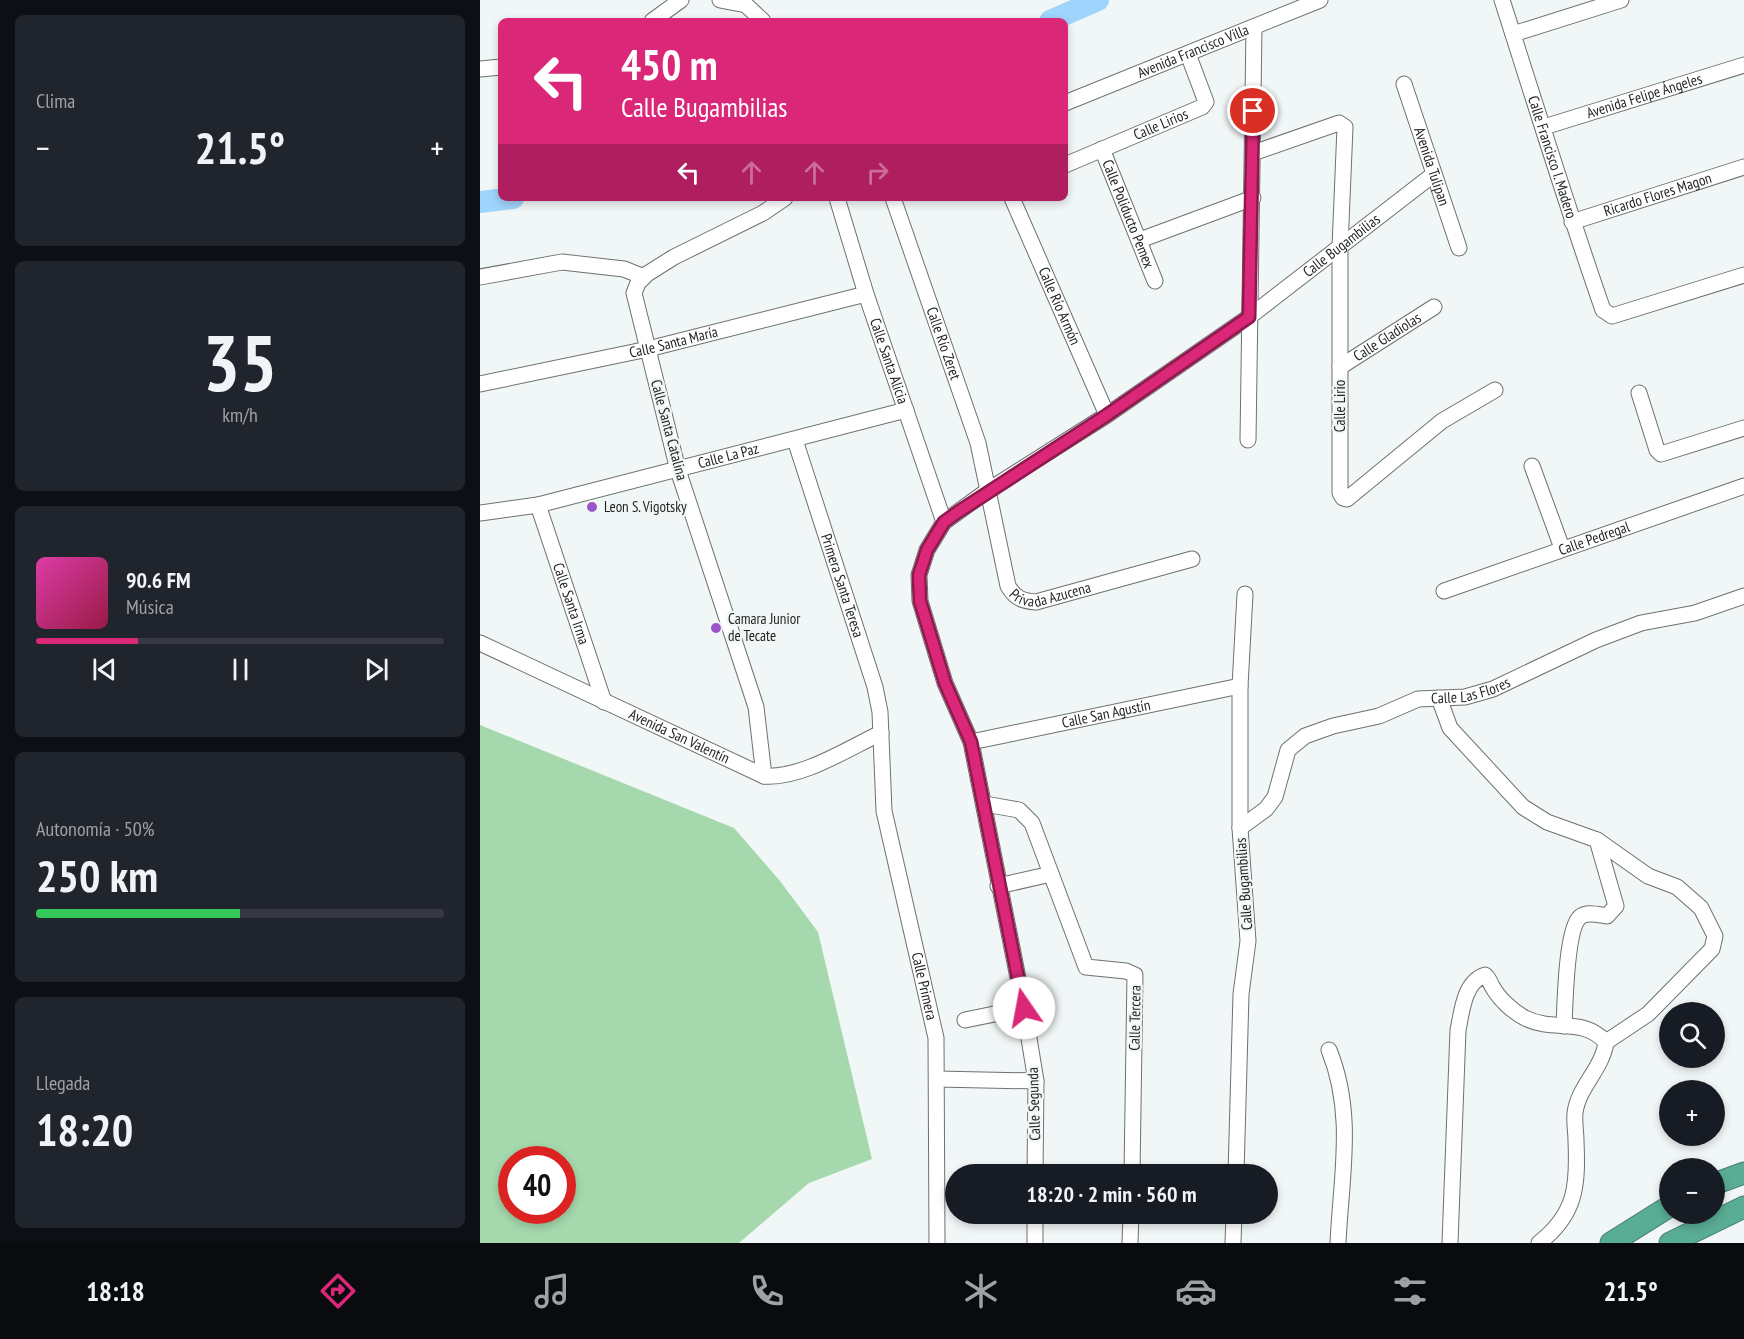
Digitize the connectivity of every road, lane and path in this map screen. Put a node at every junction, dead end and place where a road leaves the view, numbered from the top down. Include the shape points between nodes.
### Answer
1 (681, 0) edge
2 (720, 0) edge
3 (1320, 0) edge
4 (1502, 0) edge
5 (1621, 0) edge
6 (753, 3) edge
7 (656, 18) edge
8 (761, 18) edge
9 (1254, 28) junction
10 (1513, 34) junction
11 (1188, 54) junction
12 (1744, 65) edge
13 (498, 67) edge
14 (480, 69) edge
15 (1404, 84) dead end
16 (1068, 102) edge
17 (1544, 127) junction
18 (1102, 149) junction
19 (1253, 153) junction
20 (1068, 164) edge
21 (1744, 167) edge
22 (1434, 174) junction
23 (1253, 198) junction
24 (780, 201) edge
25 (838, 201) edge
26 (894, 201) edge
27 (1013, 201) edge
28 (1572, 222) junction
29 (1140, 240) junction
30 (1340, 247) junction
31 (1459, 248) dead end
32 (1744, 275) edge
33 (480, 277) edge
34 (644, 277) junction
35 (1155, 281) dead end
36 (866, 294) junction
37 (1434, 307) dead end
38 (1249, 317) junction
39 (648, 349) junction
40 (1340, 367) junction
41 (480, 384) edge
42 (1495, 390) dead end
43 (1640, 393) dead end
44 (906, 410) junction
45 (1107, 415) junction
46 (1744, 428) edge
47 (795, 440) junction
48 (1248, 440) dead end
49 (1532, 466) dead end
50 (678, 470) junction
51 (1744, 486) edge
52 (987, 491) junction
53 (538, 505) junction
54 (480, 513) edge
55 (944, 522) junction
56 (1562, 548) junction
57 (1192, 559) dead end
58 (1444, 591) dead end
59 (1245, 594) dead end
60 (1744, 596) edge
61 (480, 643) edge
62 (1240, 686) junction
63 (1438, 698) junction
64 (604, 702) junction
65 (881, 733) junction
66 (971, 742) junction
67 (764, 776) junction
68 (985, 804) junction
69 (1240, 828) junction
70 (1597, 840) junction
71 (1051, 874) junction
72 (998, 886) junction
73 (1024, 1008) junction
74 (965, 1020) dead end
75 (1564, 1026) junction
76 (1606, 1042) junction
77 (1329, 1050) dead end
78 (937, 1079) junction
79 (1036, 1081) junction
80 (1035, 1164) edge
81 (1132, 1164) edge
82 (1236, 1164) edge
83 (1744, 1173) edge
84 (1725, 1180) edge
85 (1744, 1207) edge
86 (1659, 1213) edge
87 (1035, 1224) edge
88 (1131, 1224) edge
89 (1234, 1224) edge
90 (937, 1243) edge
91 (1035, 1243) edge
92 (1130, 1243) edge
93 (1233, 1243) edge
94 (1338, 1243) edge
95 (1450, 1243) edge
96 (1539, 1243) edge
97 (1611, 1243) edge
98 (1670, 1243) edge

1 - 7 street
2 - 6 street
3 - 9 street, Avenida Francisco Villa
4 - 10 street, Calle Francisco I. Madero
5 - 10 street
6 - 8 street
9 - 11 street, Avenida Francisco Villa
9 - 19 street
10 - 17 street, Calle Francisco I. Madero
11 - 16 street, Avenida Francisco Villa
11 - 18 street, Calle Lirios via 1205,93 1202,107
12 - 17 street, Avenida Felipe Ángeles
13 - 14 street
15 - 22 street, Avenida Tulipan
17 - 28 street, Calle Francisco I. Madero
18 - 20 street, Calle Lirios
18 - 29 street, Calle Poliducto Pemex
19 - 23 street
19 - 30 street, Calle Lirio via 1343,124
21 - 28 street, Ricardo Flores Magon
22 - 30 street, Calle Bugambilias
22 - 31 street, Avenida Tulipan
23 - 29 street
23 - 38 street
24 - 34 street
25 - 36 street, Calle Santa Alicia
26 - 52 street, Calle Río Zeret via 978,443
27 - 45 street, Calle Río Armón
28 - 32 street, Calle Francisco I. Madero via 1603,310 1612,316
29 - 35 street, Calle Poliducto Pemex
30 - 38 street, Calle Bugambilias
30 - 40 street, Calle Lirio
33 - 34 street via 562,262 624,269
34 - 39 street, Calle Santa Catalina via 638,283 634,300
36 - 39 street, Calle Santa María
36 - 44 street, Calle Santa Alicia
37 - 40 street, Calle Gladiolas
38 - 45 street, Calle Segunda
38 - 48 street
39 - 41 street, Calle Santa María
39 - 50 street, Calle Santa Catalina
40 - 42 street, Calle Lirio via 1340,493 1347,499 1442,421
43 - 46 street via 1658,450 1666,455
44 - 47 street, Calle La Paz
44 - 55 street, Calle Santa Alicia
45 - 52 street, Calle Segunda
47 - 50 street, Calle La Paz
47 - 65 street, Primera Santa Teresa via 875,687
49 - 56 street
50 - 53 street, Calle La Paz
50 - 67 street, Calle Santa Catalina via 756,707
51 - 56 street, Calle Pedregal
52 - 55 street, Calle Segunda
52 - 57 street, Privada Azucena via 1008,586 1018,599 1036,602
53 - 54 street, Calle La Paz
53 - 64 street, Calle Santa Irma
55 - 66 street, Calle Segunda via 927,550 919,575 920,601 945,683
56 - 58 street, Calle Pedregal
59 - 62 street, Calle Bugambilias
60 - 63 street, Calle Las Flores via 1695,613 1641,623 1493,689 1465,697
61 - 64 street, Avenida San Valentín
62 - 66 street, Calle San Agustín
62 - 69 street, Calle Bugambilias
63 - 69 street, Calle Las Flores via 1418,699 1379,716 1333,726 1293,743 1284,760 1275,797 1266,809
63 - 70 street via 1450,728 1523,807 1547,822
64 - 67 street, Avenida San Valentín
65 - 67 street, Avenida San Valentín via 795,773
65 - 78 street, Calle Primera via 884,811 936,1038
66 - 68 street, Calle Segunda
68 - 71 street, Calle Tercera via 1007,806 1026,814
68 - 72 street, Calle Segunda
69 - 82 street, Calle Bugambilias via 1248,941 1241,994
70 - 75 street via 1616,906 1607,916 1586,914 1574,926
70 - 76 street via 1648,876 1677,887 1701,908 1715,936 1712,949 1648,1014
71 - 72 street
71 - 81 street, Calle Tercera via 1086,967 1132,972 1136,980
72 - 73 street, Calle Segunda
73 - 74 street
73 - 79 street, Calle Segunda
75 - 76 street via 1581,1025 1596,1031
75 - 95 street via 1538,1024 1522,1017 1503,1001 1485,975 1475,980 1464,999 1458,1030
76 - 96 street via 1605,1053 1585,1086 1575,1113 1577,1175 1570,1211
77 - 94 street via 1340,1078 1344,1108
78 - 79 street
78 - 90 street, Calle Primera
79 - 80 street, Calle Segunda
83 - 84 highway
85 - 98 highway
86 - 97 highway
87 - 91 street
88 - 92 street
89 - 93 street

